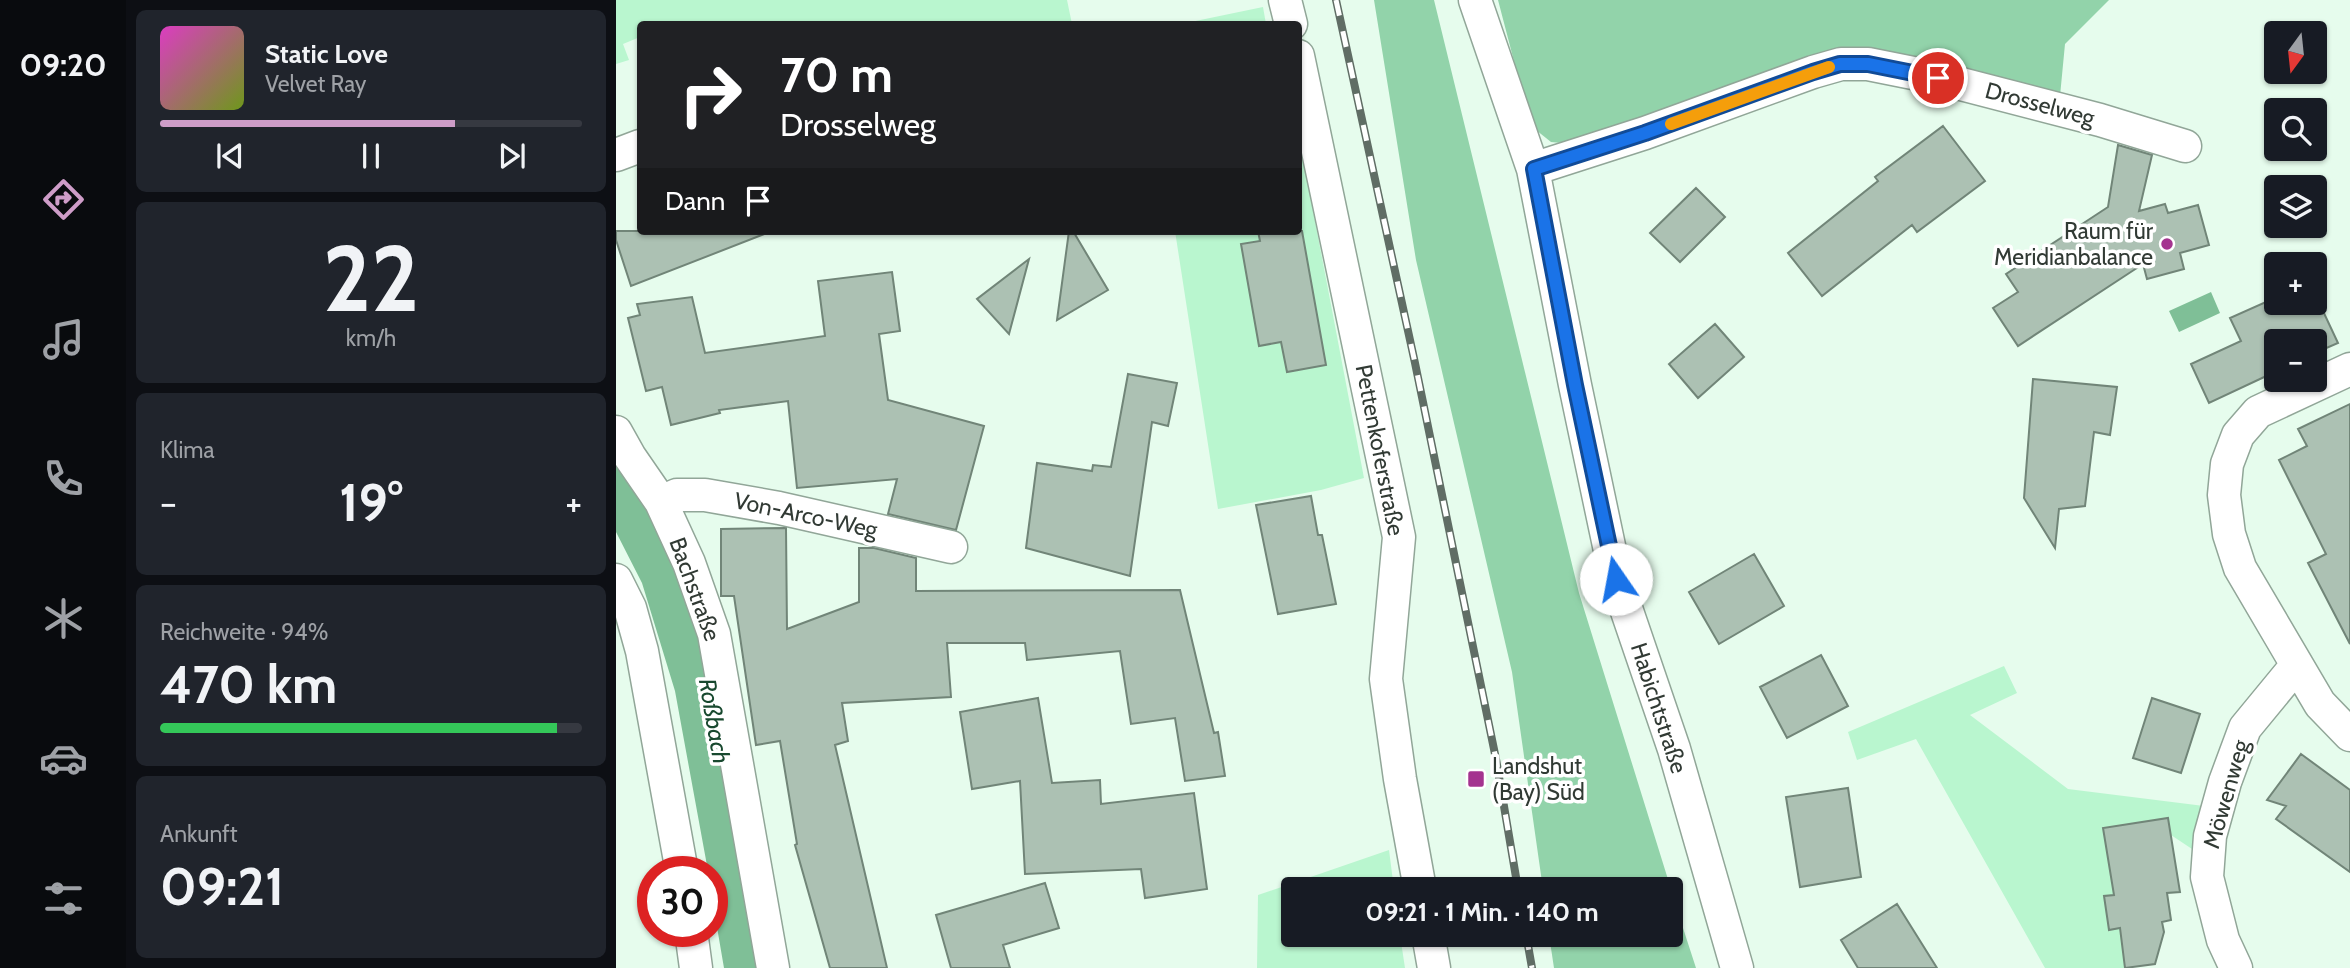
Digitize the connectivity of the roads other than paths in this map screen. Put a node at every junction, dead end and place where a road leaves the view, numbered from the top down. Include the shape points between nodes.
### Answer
1 (1285, 0) edge
2 (1475, 0) edge
3 (1290, 21) edge
4 (1302, 75) edge
5 (2185, 145) dead end
6 (637, 147) edge
7 (616, 155) edge
8 (1534, 169) junction
9 (2344, 371) edge
10 (616, 432) edge
11 (661, 502) junction
12 (951, 547) dead end
13 (616, 580) edge
14 (2296, 666) junction
15 (2350, 735) edge
16 (679, 856) edge
17 (1418, 877) edge
18 (693, 947) edge
19 (1430, 947) edge
20 (696, 968) edge
21 (773, 968) edge
22 (1434, 968) edge
23 (1737, 968) edge
24 (2236, 968) edge

1 - 3 street
2 - 8 street, Habichtstraße
4 - 17 street, Pettenkoferstraße via 1399,537 1386,679
5 - 8 street, Drosselweg via 1938,78 1868,64 1840,64
6 - 7 street
8 - 23 street, Habichtstraße via 1616,579 1674,749
9 - 14 street via 2258,412 2238,435 2227,464 2224,495 2240,568
10 - 11 street, Bachstraße
11 - 12 street, Von-Arco-Weg via 677,495 705,495
11 - 21 street, Bachstraße via 690,563 714,634
13 - 16 street via 630,608 642,651
14 - 15 street via 2320,704
14 - 24 street, Möwenweg via 2245,728 2210,836 2207,877 2223,940
18 - 20 street
19 - 22 street

